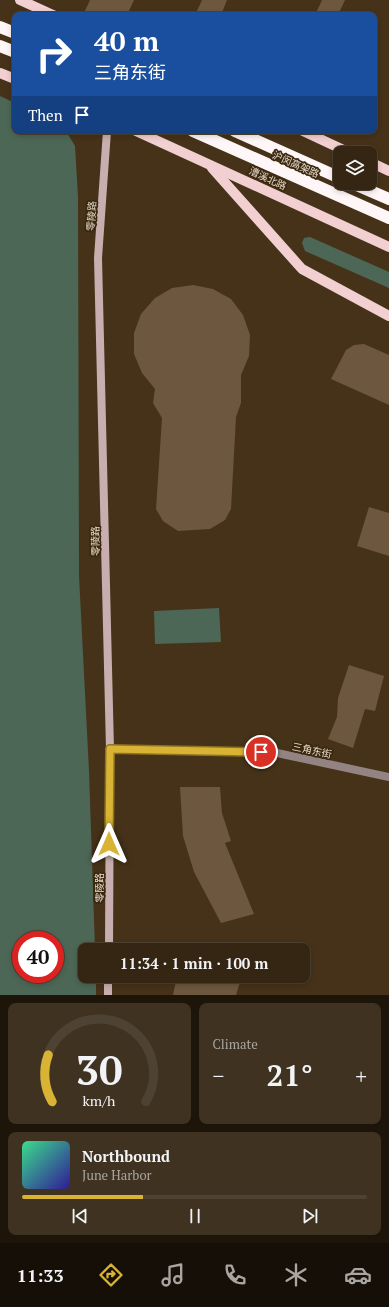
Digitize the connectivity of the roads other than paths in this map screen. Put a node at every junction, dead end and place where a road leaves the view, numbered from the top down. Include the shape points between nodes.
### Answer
1 (20, 0) edge
2 (46, 12) edge
3 (0, 27) edge
4 (12, 32) edge
5 (0, 46) edge
6 (12, 51) edge
7 (0, 73) edge
8 (12, 78) edge
9 (107, 134) edge
10 (142, 134) edge
11 (199, 134) edge
12 (242, 134) edge
13 (309, 134) edge
14 (335, 146) edge
15 (209, 165) junction
16 (377, 165) edge
17 (389, 171) edge
18 (333, 175) edge
19 (368, 190) edge
20 (389, 199) edge
21 (389, 218) edge
22 (389, 247) edge
23 (389, 316) edge
24 (110, 749) junction
25 (389, 777) edge
26 (109, 943) edge
27 (108, 983) edge
28 (108, 995) edge

1 - 2 main road
3 - 4 highway
5 - 6 highway
7 - 8 main road
9 - 24 street, 零陵路 via 98,258
10 - 15 main road, 漕溪北路
11 - 21 highway, 沪闵高架路
12 - 18 highway
13 - 14 main road
15 - 22 main road, 漕溪北路
15 - 23 main road via 302,269
16 - 17 main road
19 - 20 highway
24 - 25 street, 三角东街 via 277,753
24 - 26 street, 零陵路
27 - 28 street

